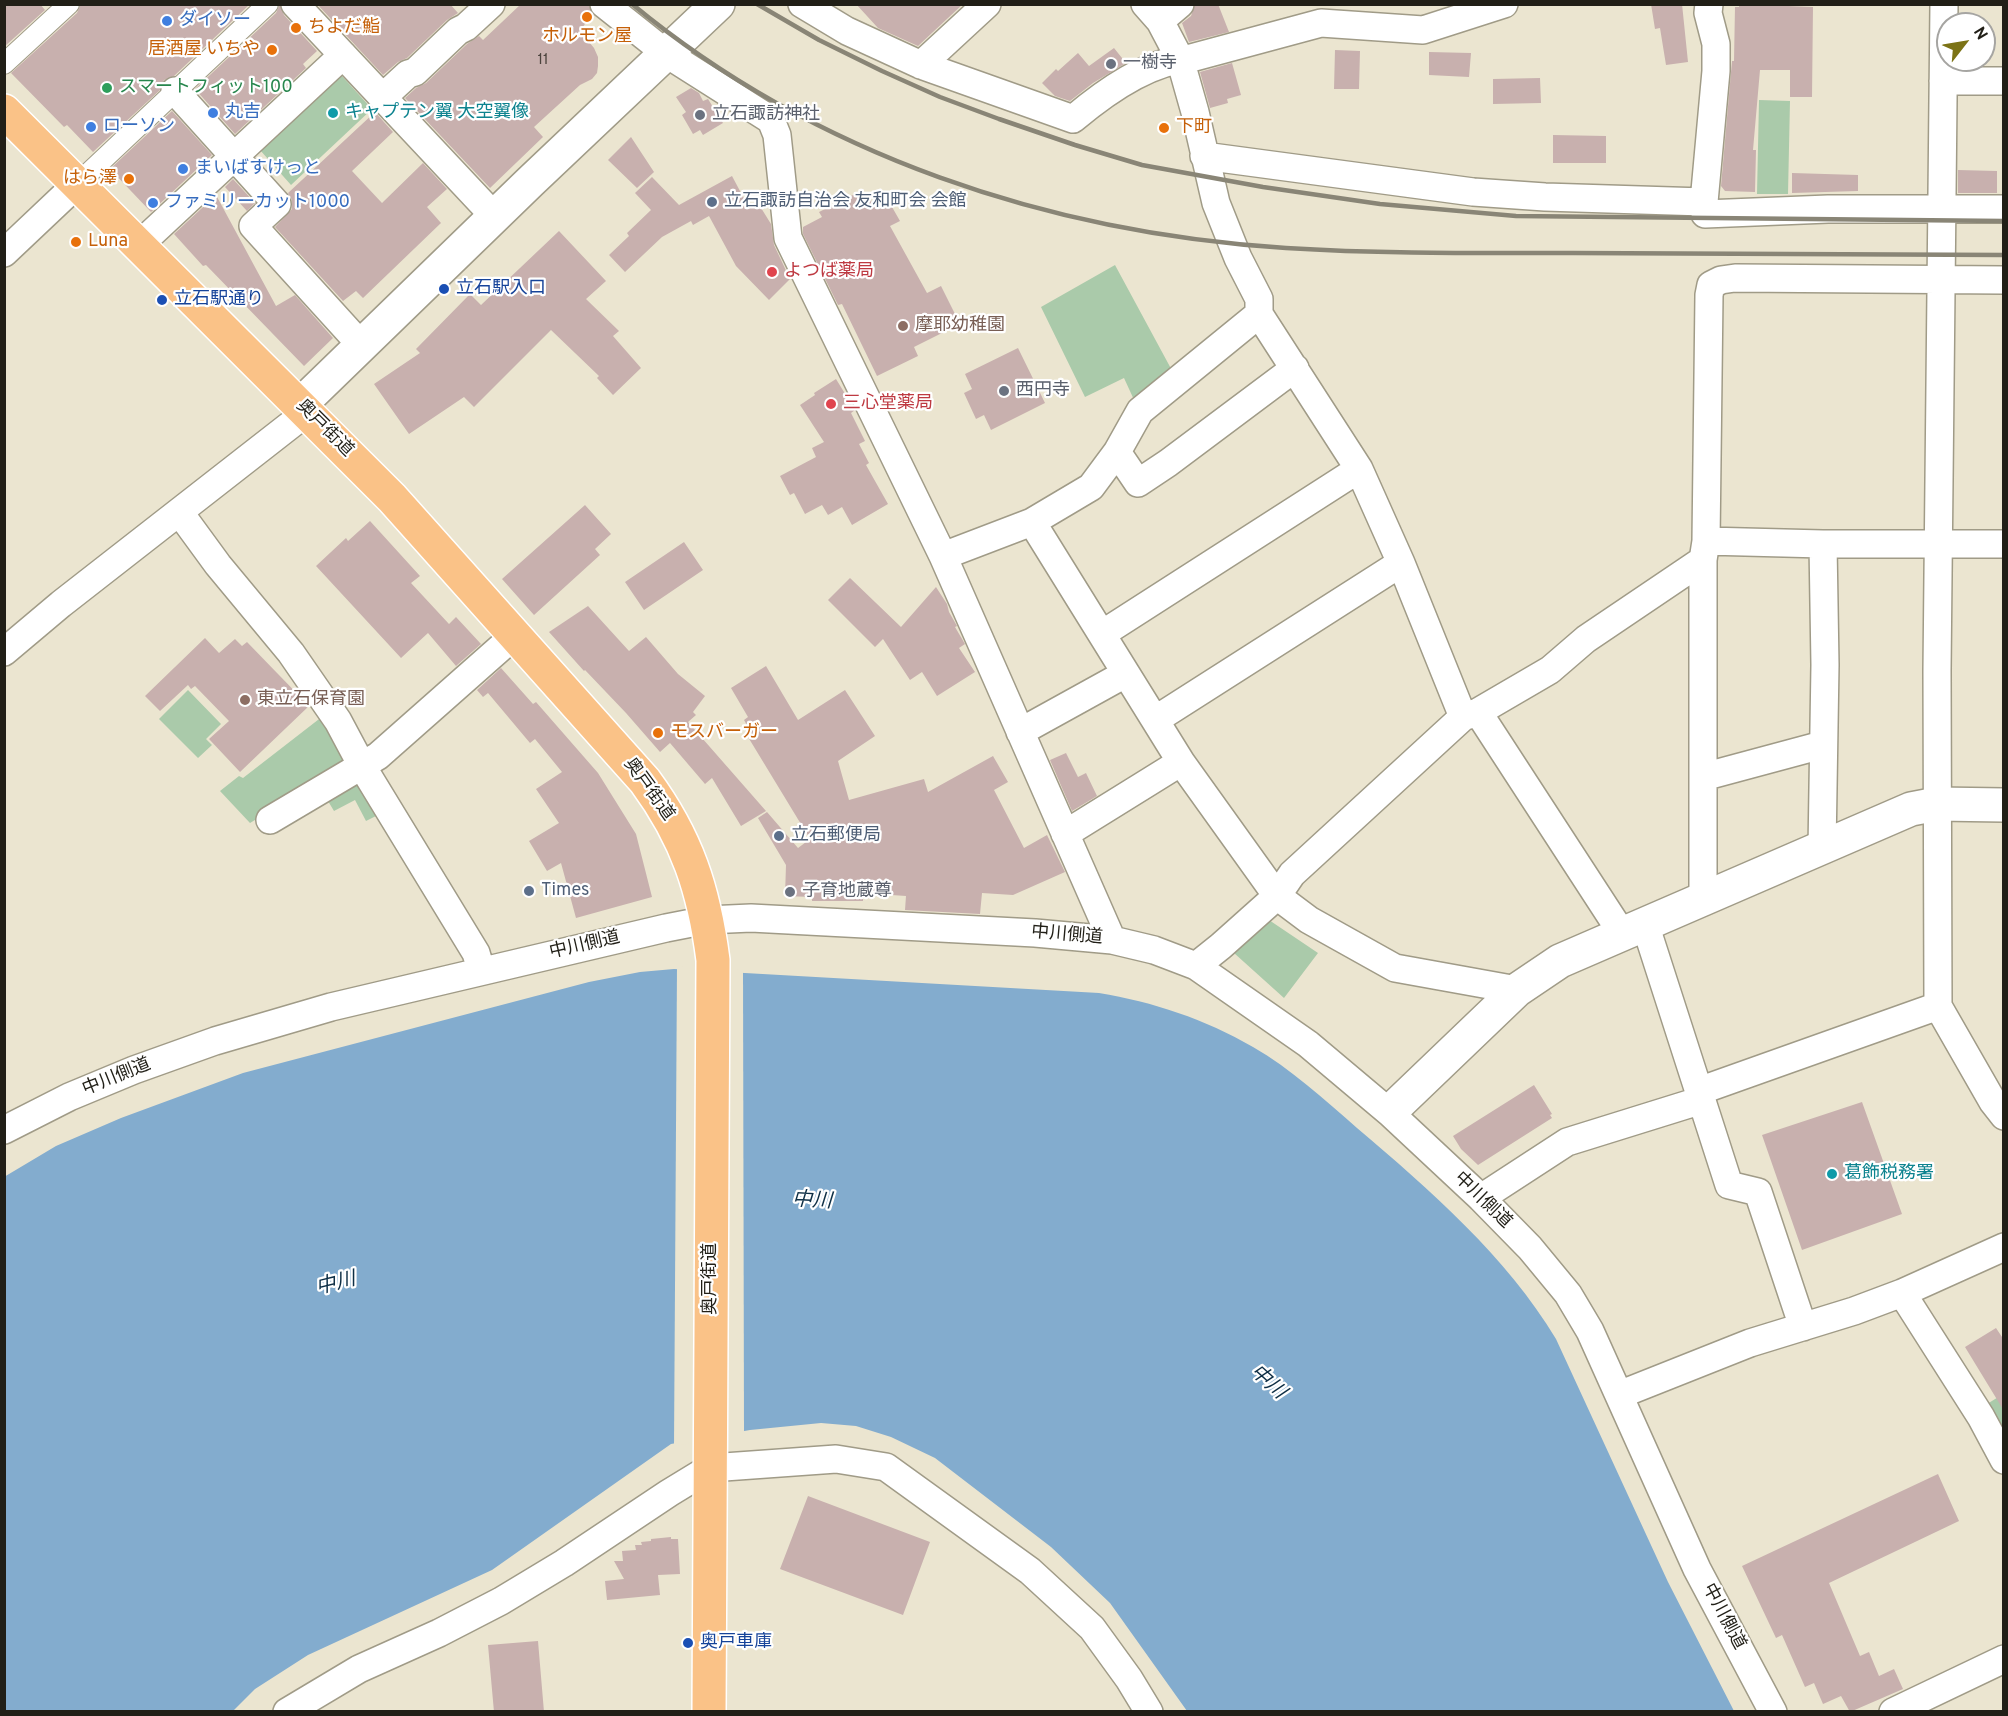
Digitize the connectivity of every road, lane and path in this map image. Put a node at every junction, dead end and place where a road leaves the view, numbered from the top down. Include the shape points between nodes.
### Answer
1 (69, 4) edge
2 (268, 4) edge
3 (295, 4) edge
4 (490, 4) edge
5 (604, 4) edge
6 (718, 4) edge
7 (802, 4) edge
8 (987, 4) edge
9 (1504, 4) edge
10 (1708, 4) edge
11 (1944, 4) edge
12 (1475, 9) edge
13 (1161, 10) edge
14 (343, 54) junction
15 (667, 54) junction
16 (1180, 59) junction
17 (4, 64) edge
18 (921, 65) junction
19 (1943, 81) junction
20 (2004, 81) edge
21 (175, 91) junction
22 (383, 97) junction
23 (4, 111) edge
24 (234, 156) junction
25 (1204, 156) junction
26 (77, 184) junction
27 (1704, 208) junction
28 (1941, 208) junction
29 (2004, 209) edge
30 (495, 217) junction
31 (139, 245) junction
32 (4, 253) edge
33 (1940, 280) junction
34 (2004, 280) edge
35 (1259, 314) junction
36 (362, 346) junction
37 (1295, 368) junction
38 (304, 409) junction
39 (1117, 452) junction
40 (1359, 469) junction
41 (180, 513) junction
42 (1032, 522) junction
43 (1938, 543) junction
44 (1823, 544) junction
45 (2004, 544) edge
46 (1705, 551) junction
47 (943, 556) junction
48 (1401, 563) junction
49 (1102, 634) junction
50 (515, 635) junction
51 (4, 652) edge
52 (1125, 674) junction
53 (1470, 715) junction
54 (1155, 720) junction
55 (1020, 732) junction
56 (1822, 745) junction
57 (1181, 762) junction
58 (362, 766) junction
59 (1703, 777) junction
60 (1936, 804) junction
61 (2004, 805) edge
62 (270, 820) dead end
63 (1065, 834) junction
64 (1822, 849) junction
65 (1277, 896) junction
66 (1703, 900) junction
67 (707, 920) junction
68 (1634, 929) junction
69 (1112, 940) junction
70 (1196, 966) junction
71 (482, 970) junction
72 (1517, 990) junction
73 (1938, 1006) junction
74 (1701, 1095) junction
75 (1394, 1109) junction
76 (2004, 1116) edge
77 (4, 1130) edge
78 (1481, 1198) junction
79 (2004, 1247) edge
80 (1902, 1293) junction
81 (1803, 1327) junction
82 (1619, 1395) junction
83 (2004, 1461) edge
84 (710, 1462) junction
85 (2004, 1659) edge
86 (287, 1712) edge
87 (709, 1712) edge
88 (1149, 1712) edge
89 (1773, 1712) edge
90 (1893, 1712) edge

1 - 17 street
2 - 21 street
3 - 14 street
4 - 22 street
5 - 15 street
6 - 15 street
7 - 18 street via 847,31
8 - 18 street
9 - 12 street
10 - 27 street via 1716,44 1716,71
11 - 19 street
12 - 16 street via 1424,30 1321,23
13 - 16 street
14 - 22 street
14 - 24 street
15 - 30 street
15 - 47 street via 771,120 777,135 788,238
16 - 18 street via 1170,60 1105,93 1072,119
16 - 25 street
19 - 20 street
19 - 28 street
21 - 24 street
21 - 26 street
22 - 30 street
23 - 26 main road, 奥戸街道
24 - 31 street
24 - 36 street via 278,204 253,226
25 - 27 street via 1473,192
25 - 35 street via 1216,203 1259,299
26 - 31 main road, 奥戸街道
26 - 32 street
27 - 28 street
28 - 29 street
28 - 33 street
30 - 36 street
31 - 38 main road, 奥戸街道
33 - 34 street
33 - 43 street
33 - 46 street via 1735,278 1711,285
35 - 37 street
35 - 39 street via 1140,411
36 - 38 street
37 - 39 street via 1138,483
37 - 40 street
38 - 41 street
38 - 50 main road, 奥戸街道 via 392,498
39 - 42 street via 1092,487
40 - 48 street
40 - 49 street
41 - 51 street
41 - 58 street via 291,653 338,721
42 - 47 street
42 - 49 street
43 - 44 street
43 - 45 street
43 - 60 street
44 - 46 street
44 - 56 street
46 - 53 street via 1550,670
46 - 59 street
47 - 55 street
48 - 53 street
48 - 54 street
49 - 52 street
50 - 58 street
50 - 67 main road, 奥戸街道 via 658,799 693,868
52 - 54 street
52 - 55 street
53 - 65 street via 1292,874
53 - 68 street
54 - 57 street
55 - 63 street
56 - 59 street
56 - 64 street
57 - 63 street
57 - 65 street
58 - 62 street
58 - 71 street via 476,953
59 - 66 street
60 - 61 street
60 - 64 street via 1887,818
60 - 73 street
63 - 69 street
64 - 66 street
65 - 70 street
65 - 72 street via 1310,920 1395,968
66 - 68 street
67 - 69 street, 中川側道 via 751,918
67 - 71 street, 中川側道
67 - 84 main road, 奥戸街道 via 713,960
68 - 72 street via 1560,962
68 - 74 street
69 - 70 street, 中川側道
70 - 75 street, 中川側道
71 - 77 street, 中川側道 via 332,1006 215,1041 69,1097
72 - 75 street
73 - 74 street
73 - 76 street
74 - 78 street via 1567,1142
74 - 81 street via 1729,1185 1758,1192
75 - 78 street, 中川側道
78 - 82 street, 中川側道 via 1568,1294
79 - 80 street
80 - 81 street
80 - 83 street via 1981,1417
81 - 82 street via 1750,1343
82 - 89 street, 中川側道 via 1697,1569
84 - 86 street via 564,1563 501,1601 359,1669
84 - 87 main road, 奥戸街道
84 - 88 street via 836,1459 886,1467 1030,1571 1092,1628
85 - 90 street

